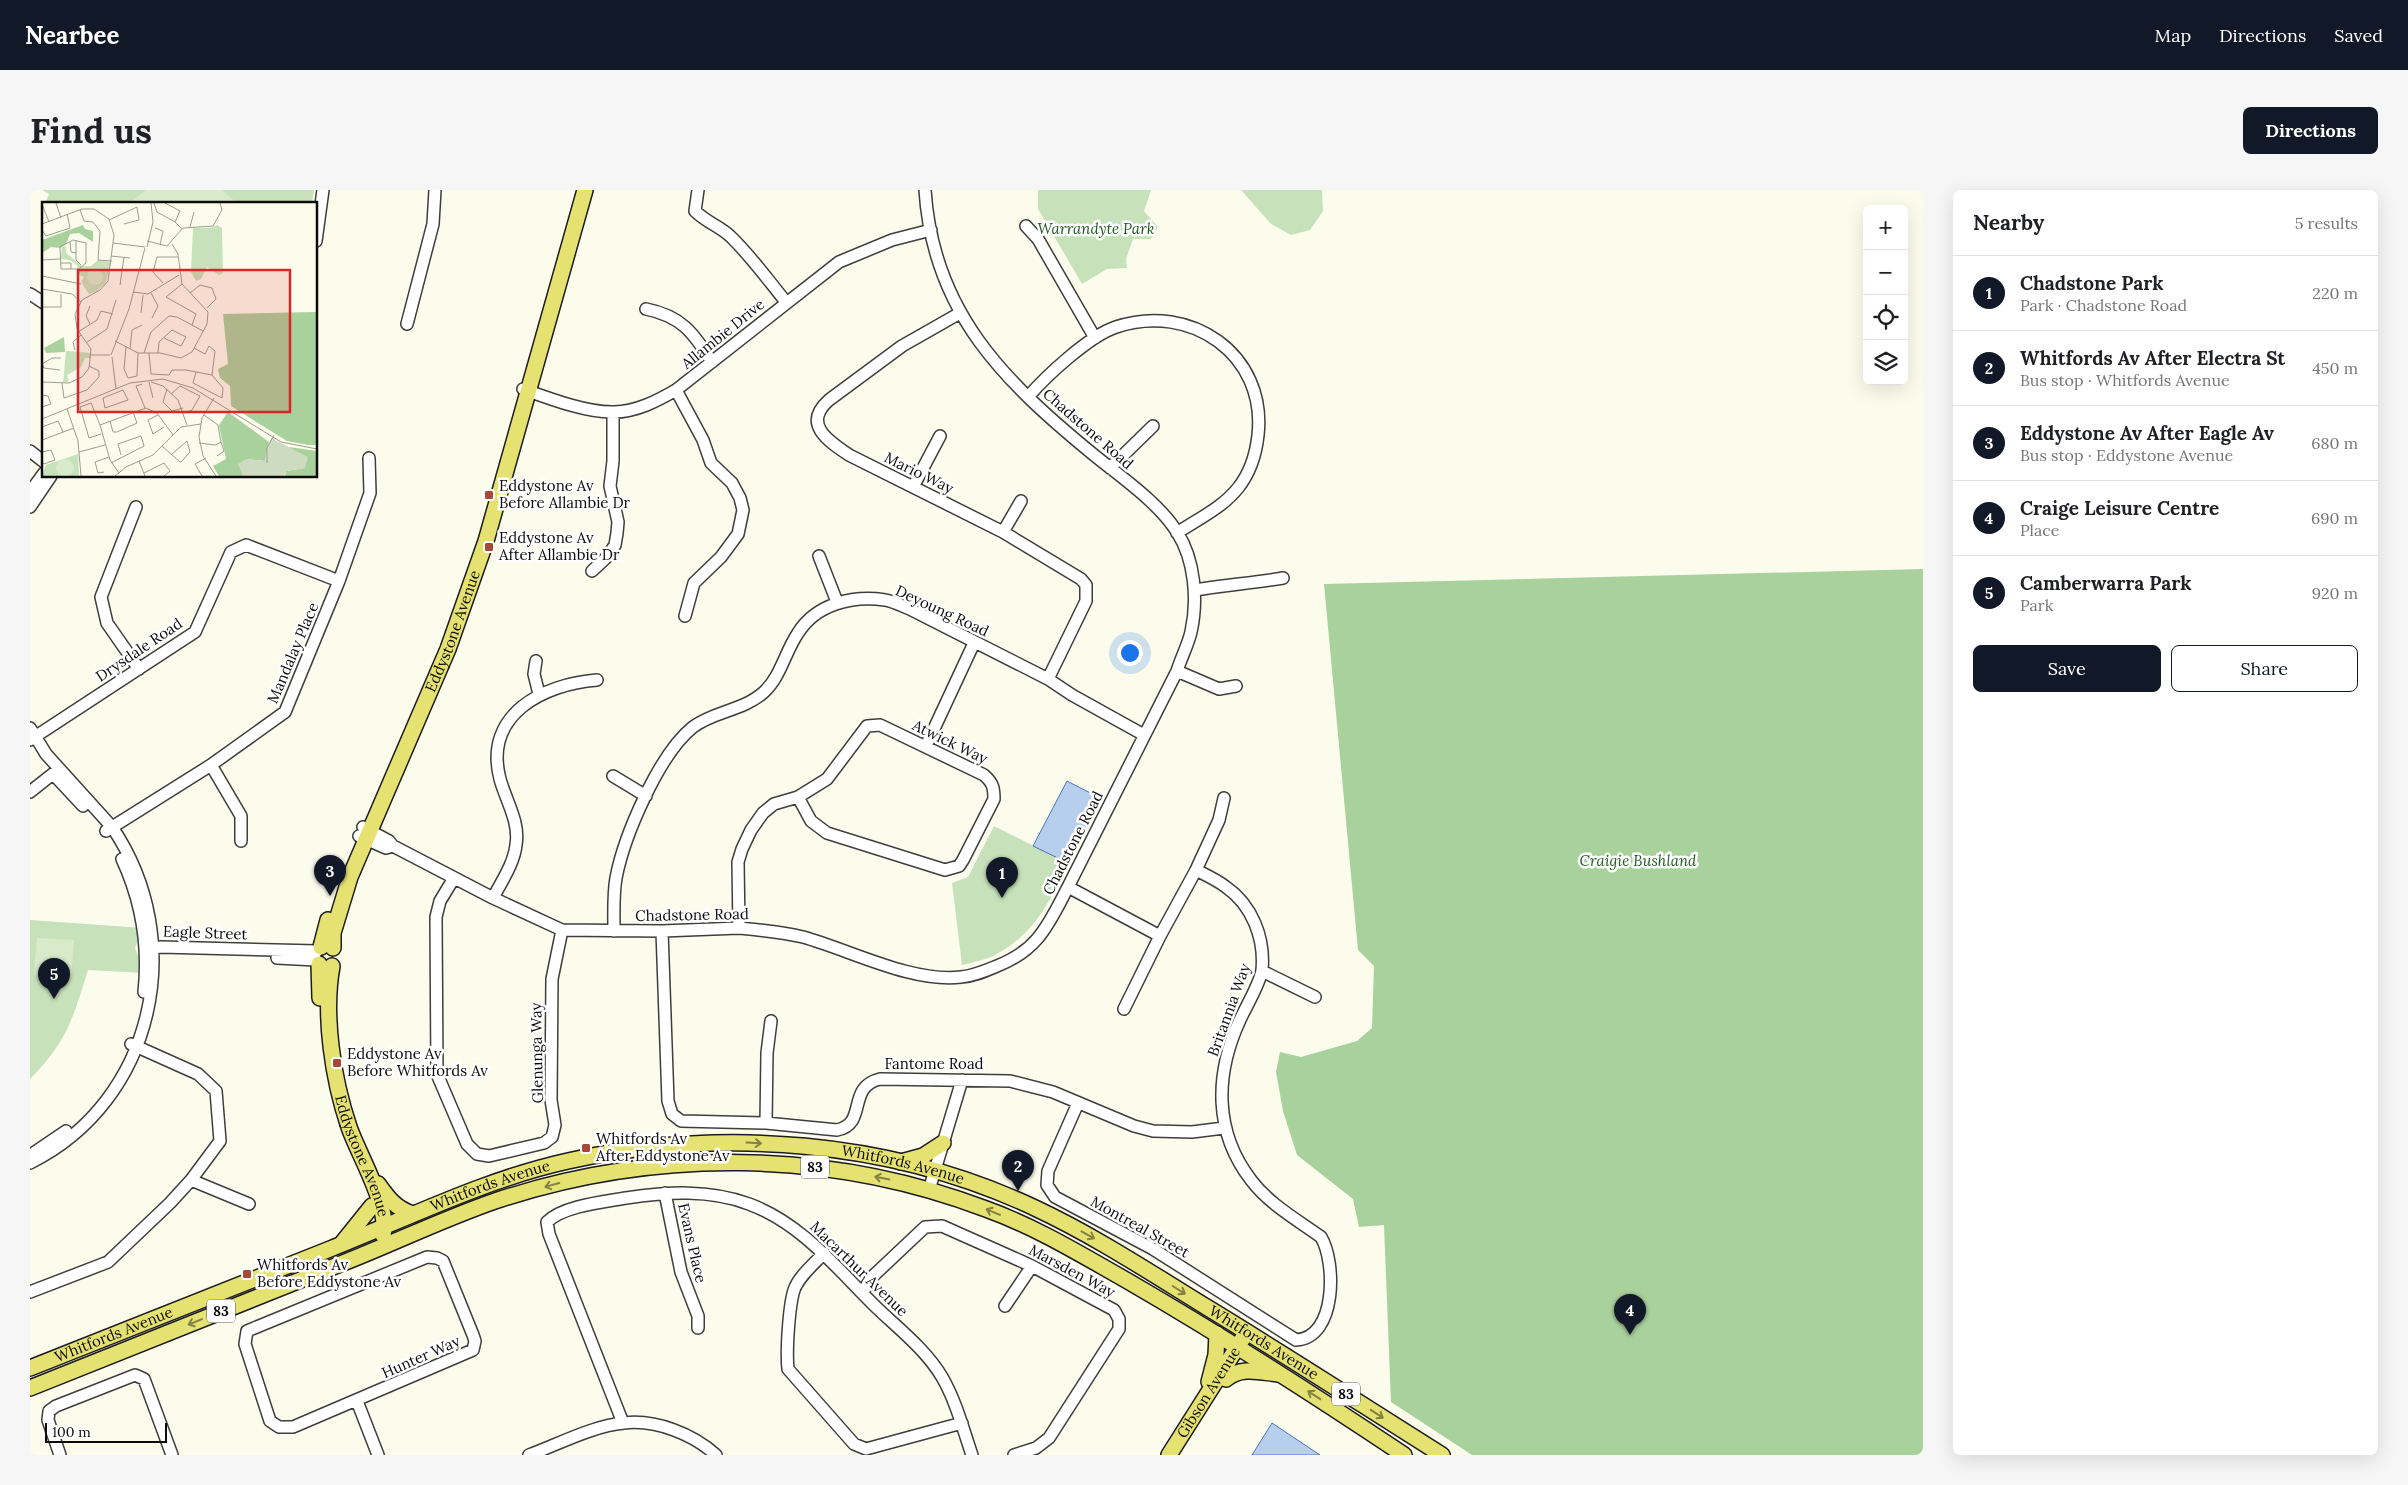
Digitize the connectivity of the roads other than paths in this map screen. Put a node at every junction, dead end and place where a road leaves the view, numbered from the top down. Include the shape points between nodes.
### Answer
1 (323, 190) edge
2 (436, 190) edge
3 (577, 190) edge
4 (585, 190) edge
5 (698, 190) edge
6 (925, 190) edge
7 (318, 226) edge
8 (1026, 226) dead end
9 (931, 230) junction
10 (30, 294) edge
11 (42, 302) edge
12 (786, 302) junction
13 (646, 309) dead end
14 (960, 313) junction
15 (407, 324) dead end
16 (1095, 338) junction
17 (712, 362) junction
18 (525, 390) junction
19 (676, 390) junction
20 (1028, 397) junction
21 (613, 412) junction
22 (1153, 426) dead end
23 (940, 436) dead end
24 (30, 451) edge
25 (369, 458) dead end
26 (42, 460) edge
27 (1110, 468) junction
28 (42, 476) edge
29 (50, 478) edge
30 (913, 487) junction
31 (30, 492) edge
32 (1022, 501) dead end
33 (30, 507) edge
34 (136, 507) dead end
35 (1003, 532) junction
36 (1177, 532) junction
37 (819, 556) dead end
38 (592, 571) dead end
39 (1283, 578) dead end
40 (339, 581) junction
41 (1194, 590) junction
42 (838, 602) junction
43 (685, 616) dead end
44 (974, 643) junction
45 (536, 661) dead end
46 (139, 669) junction
47 (1177, 671) junction
48 (1048, 679) junction
49 (598, 680) dead end
50 (1236, 686) dead end
51 (539, 694) junction
52 (1144, 735) junction
53 (31, 737) edge
54 (926, 746) junction
55 (210, 765) junction
56 (56, 772) junction
57 (613, 776) dead end
58 (30, 792) edge
59 (646, 796) junction
60 (798, 797) junction
61 (1224, 798) dead end
62 (109, 829) junction
63 (364, 833) junction
64 (242, 841) dead end
65 (1196, 870) junction
66 (454, 878) junction
67 (1068, 887) junction
68 (493, 898) junction
69 (739, 928) junction
70 (562, 930) junction
71 (614, 931) junction
72 (662, 931) junction
73 (1160, 936) junction
74 (150, 951) junction
75 (323, 956) junction
76 (1262, 971) junction
77 (1315, 997) dead end
78 (1124, 1009) dead end
79 (771, 1021) dead end
80 (134, 1045) junction
81 (962, 1080) junction
82 (1078, 1103) junction
83 (766, 1123) junction
84 (350, 1128) junction
85 (1224, 1128) junction
86 (943, 1144) junction
87 (30, 1155) edge
88 (899, 1162) junction
89 (30, 1163) edge
90 (935, 1172) junction
91 (191, 1180) junction
92 (929, 1190) junction
93 (665, 1194) junction
94 (250, 1204) dead end
95 (372, 1206) junction
96 (413, 1214) junction
97 (385, 1227) junction
98 (402, 1238) junction
99 (341, 1244) junction
100 (824, 1253) junction
101 (367, 1254) junction
102 (1032, 1266) junction
103 (30, 1292) edge
104 (863, 1292) junction
105 (1005, 1306) dead end
106 (698, 1328) dead end
107 (1251, 1333) junction
108 (1217, 1334) junction
109 (1296, 1340) joint
110 (1241, 1348) junction
111 (30, 1368) edge
112 (1282, 1374) junction
113 (1226, 1379) junction
114 (30, 1388) edge
115 (1206, 1393) junction
116 (357, 1401) junction
117 (623, 1423) junction
118 (962, 1423) junction
119 (856, 1450) edge
120 (60, 1455) edge
121 (172, 1455) edge
122 (378, 1455) edge
123 (529, 1455) edge
124 (716, 1455) edge
125 (972, 1455) edge
126 (1014, 1455) edge
127 (1169, 1455) edge
128 (1178, 1455) edge
129 (1404, 1455) edge
130 (1442, 1455) edge

1 - 7 street
2 - 15 street via 433,224
3 - 18 main road, Eddystone Avenue
4 - 18 main road, Eddystone Avenue
5 - 12 street via 695,211 731,237
6 - 9 street, Chadstone Road
8 - 16 street via 1038,239
9 - 12 street, Allambie Drive via 855,254 839,262
9 - 14 street, Chadstone Road
10 - 11 street
12 - 17 street, Allambie Drive
13 - 17 street via 669,316 690,330
14 - 20 street, Chadstone Road via 992,361
14 - 30 street, Mario Way via 902,346 861,375 821,408 817,418 823,435 849,456
16 - 20 street via 1044,379
16 - 36 street via 1114,327 1134,322 1181,322 1208,333 1226,347 1245,370 1255,392 1259,421 1250,468 1238,488 1218,507
17 - 19 street, Allambie Drive
18 - 21 street, Allambie Drive via 582,407
18 - 63 main road, Eddystone Avenue via 464,584
19 - 21 street, Allambie Drive via 641,407
19 - 43 street via 711,463 732,482 742,510 738,534 694,583
20 - 27 street, Chadstone Road
21 - 38 street via 610,486 618,522 617,533 615,545
22 - 27 street
23 - 30 street
24 - 26 street
25 - 40 street, Mandalay Place via 370,493
27 - 36 street, Chadstone Road via 1152,504
28 - 31 street
29 - 33 street
30 - 35 street, Mario Way
32 - 35 street
34 - 46 street via 101,597 107,623
35 - 48 street, Mario Way via 1086,585 1086,602
36 - 41 street, Chadstone Road via 1189,560
37 - 42 street
39 - 41 street
40 - 46 street, Drysdale Road via 246,545 230,552 195,632
40 - 55 street, Mandalay Place via 285,712
41 - 47 street, Chadstone Road via 1191,633
42 - 44 street, Deyoung Road via 887,600
42 - 59 street, Deyoung Road via 815,614 798,631 766,690 751,702 694,726 681,739
44 - 48 street, Deyoung Road
44 - 54 street
45 - 51 street via 534,674
46 - 53 street, Drysdale Road
47 - 50 street via 1219,689
47 - 52 street, Chadstone Road
48 - 52 street, Deyoung Road
49 - 51 street via 578,682
51 - 68 street via 516,712 508,723 498,750 497,765 515,823 516,845 514,856
52 - 67 street, Chadstone Road
53 - 56 street
54 - 60 street, Atwick Way via 880,725 867,726 827,779
54 - 60 street, Atwick Way via 984,775 994,789 994,799 963,860 952,869 936,868 827,832 811,821
55 - 62 street, Mandalay Place
55 - 64 street via 240,816
56 - 58 street
56 - 62 street
57 - 59 street
59 - 71 street, Deyoung Road via 616,877
60 - 69 street, Atwick Way via 774,804 763,812 742,849 738,868
61 - 65 street via 1219,820
62 - 74 street via 127,869
63 - 66 street, Chadstone Road
63 - 75 main road, Eddystone Avenue via 336,896
65 - 73 street
65 - 76 street, Britannia Way via 1226,886 1251,914 1258,932
66 - 68 street, Chadstone Road
66 - 70 street, Glenunga Way via 440,900 436,917 437,1074 468,1144 477,1154 489,1156 544,1143 552,1136 555,1125 550,1100 552,979
67 - 69 street, Chadstone Road via 1050,922 1021,954 976,975 960,978 927,976 803,938
67 - 73 street
68 - 70 street, Chadstone Road
69 - 72 street, Chadstone Road
70 - 71 street, Chadstone Road
71 - 72 street, Chadstone Road
72 - 83 street, Fantome Road via 669,1109 681,1121
73 - 78 street
74 - 75 street, Eagle Street
74 - 80 street
75 - 84 main road, Eddystone Avenue via 329,994 332,1055
75 - 95 main road, Eddystone Avenue via 323,1026 332,1091 344,1135
76 - 77 street
76 - 85 street, Britannia Way via 1226,1054 1222,1092
79 - 83 street
80 - 87 street via 84,1115 61,1136
80 - 89 street via 131,1061 108,1098 85,1125 64,1143
80 - 91 street via 198,1074 216,1092 220,1141
81 - 82 street, Fantome Road via 1010,1081 1053,1092
81 - 83 street, Fantome Road via 880,1078 870,1081 861,1092 853,1121 844,1129
81 - 86 street
82 - 85 street, Fantome Road via 1153,1131 1192,1132
82 - 109 street, Montreal Street via 1048,1171 1047,1185 1055,1197 1154,1249
84 - 96 main road via 386,1195 402,1211
84 - 97 main road, Eddystone Avenue via 384,1213
85 - 109 street, Britannia Way via 1251,1180 1271,1202 1320,1237 1328,1252 1330,1290 1326,1314 1311,1336
86 - 88 main road via 923,1156
86 - 90 street
88 - 90 main road, Whitfords Avenue / 83
96 -> 88 main road, Whitfords Avenue / 83 via 566,1162 680,1144 738,1142 795,1145
90 - 92 street
90 -> 107 main road, Whitfords Avenue / 83 via 999,1193 1072,1226
91 - 94 street
91 - 103 street via 108,1262
92 -> 98 main road, Whitfords Avenue / 83 via 857,1173 788,1164 740,1161 662,1165 585,1176 534,1190 476,1208
108 -> 92 main road, Whitfords Avenue / 83 via 1059,1241 986,1209
93 - 100 street, Macarthur Avenue via 704,1193 749,1204 785,1221
93 - 106 street, Evans Place via 681,1272 698,1316
93 - 117 street, Macarthur Avenue via 594,1204 555,1215 548,1222 549,1234
95 - 97 main road, Eddystone Avenue
95 - 99 main road
96 - 97 main road, Whitfords Avenue / 83
97 - 98 main road, Eddystone Avenue
97 - 99 main road, Whitfords Avenue / 83
97 - 101 main road, Eddystone Avenue via 377,1246
98 - 101 main road, Whitfords Avenue / 83
99 - 111 main road, Whitfords Avenue / 83
100 - 104 street, Macarthur Avenue
100 - 119 street via 794,1289 786,1354 788,1369
101 -> 114 main road, Whitfords Avenue / 83
102 - 104 street, Marsden Way via 942,1226 925,1227 871,1278
102 - 105 street
102 - 126 street, Marsden Way via 1114,1310 1119,1319 1119,1329 1049,1438 1036,1448
104 - 118 street, Macarthur Avenue via 922,1351 941,1376
107 - 110 main road, Gibson Avenue
107 -> 130 main road, Whitfords Avenue / 83
108 - 110 main road, Whitfords Avenue / 83
108 - 115 main road via 1216,1355
110 - 112 main road, Whitfords Avenue / 83
110 - 113 main road, Gibson Avenue
110 - 115 main road, Gibson Avenue
112 - 113 main road via 1246,1371
129 -> 112 main road, Whitfords Avenue / 83
113 - 128 main road, Gibson Avenue
115 - 127 main road, Gibson Avenue
116 - 116 street, Hunter Way via 473,1350 475,1342 444,1261 437,1258 420,1260 248,1331 245,1344 270,1421 279,1427 293,1427
116 - 122 street
117 - 123 street
117 - 124 street via 664,1427 692,1438
118 - 119 street
118 - 125 street, Macarthur Avenue
120 - 121 street via 48,1420 49,1411 135,1375 144,1378

